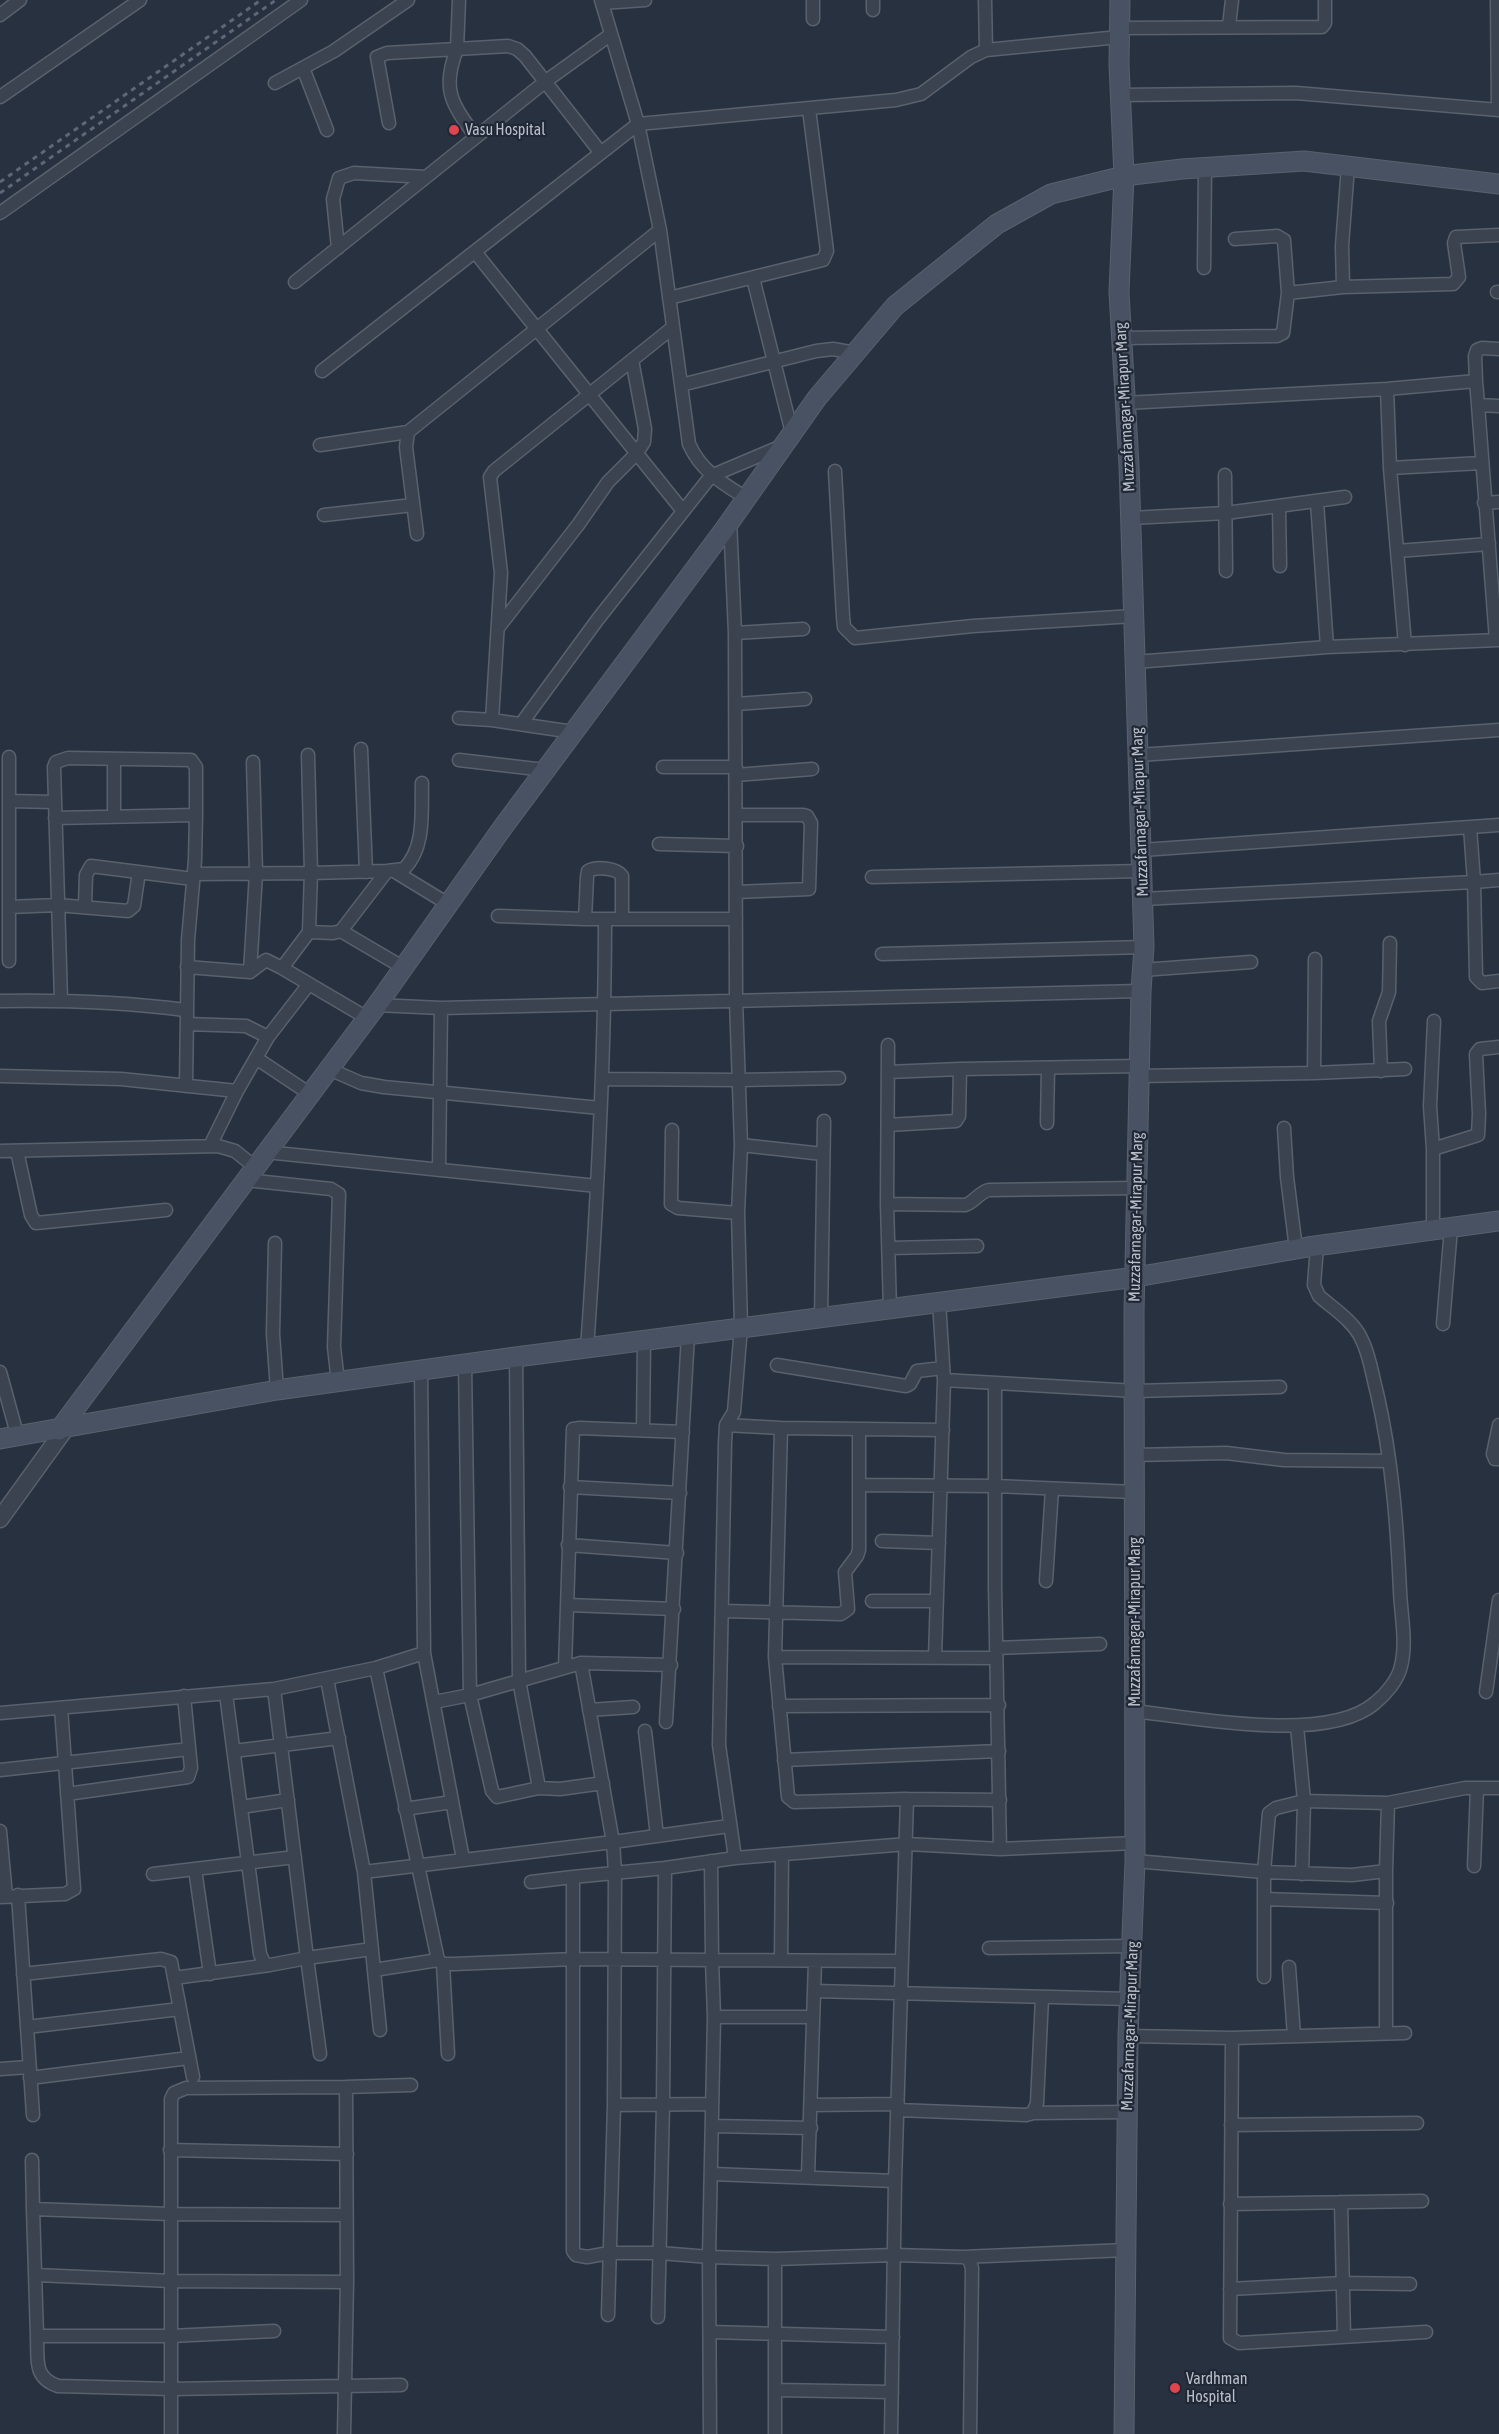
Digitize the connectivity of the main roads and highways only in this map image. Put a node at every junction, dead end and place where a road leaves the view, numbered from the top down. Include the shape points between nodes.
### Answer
1 (1120, 0) edge
2 (1124, 176) junction
3 (1499, 184) edge
4 (1499, 1221) edge
5 (1136, 1277) junction
6 (59, 1430) junction
7 (8, 1436) edge
8 (1124, 2434) edge

1 - 2 main road, Muzzafarnagar-Mirapur Marg
2 - 3 main road via 1304,161
2 - 5 main road, Muzzafarnagar-Mirapur Marg via 1119,292 1131,518 1144,947
2 - 6 main road via 1051,194 997,224 895,306 817,398 404,968
4 - 5 main road via 1296,1249
5 - 6 main road via 277,1390
5 - 8 main road, Muzzafarnagar-Mirapur Marg via 1135,1852 1128,2036
6 - 7 main road

